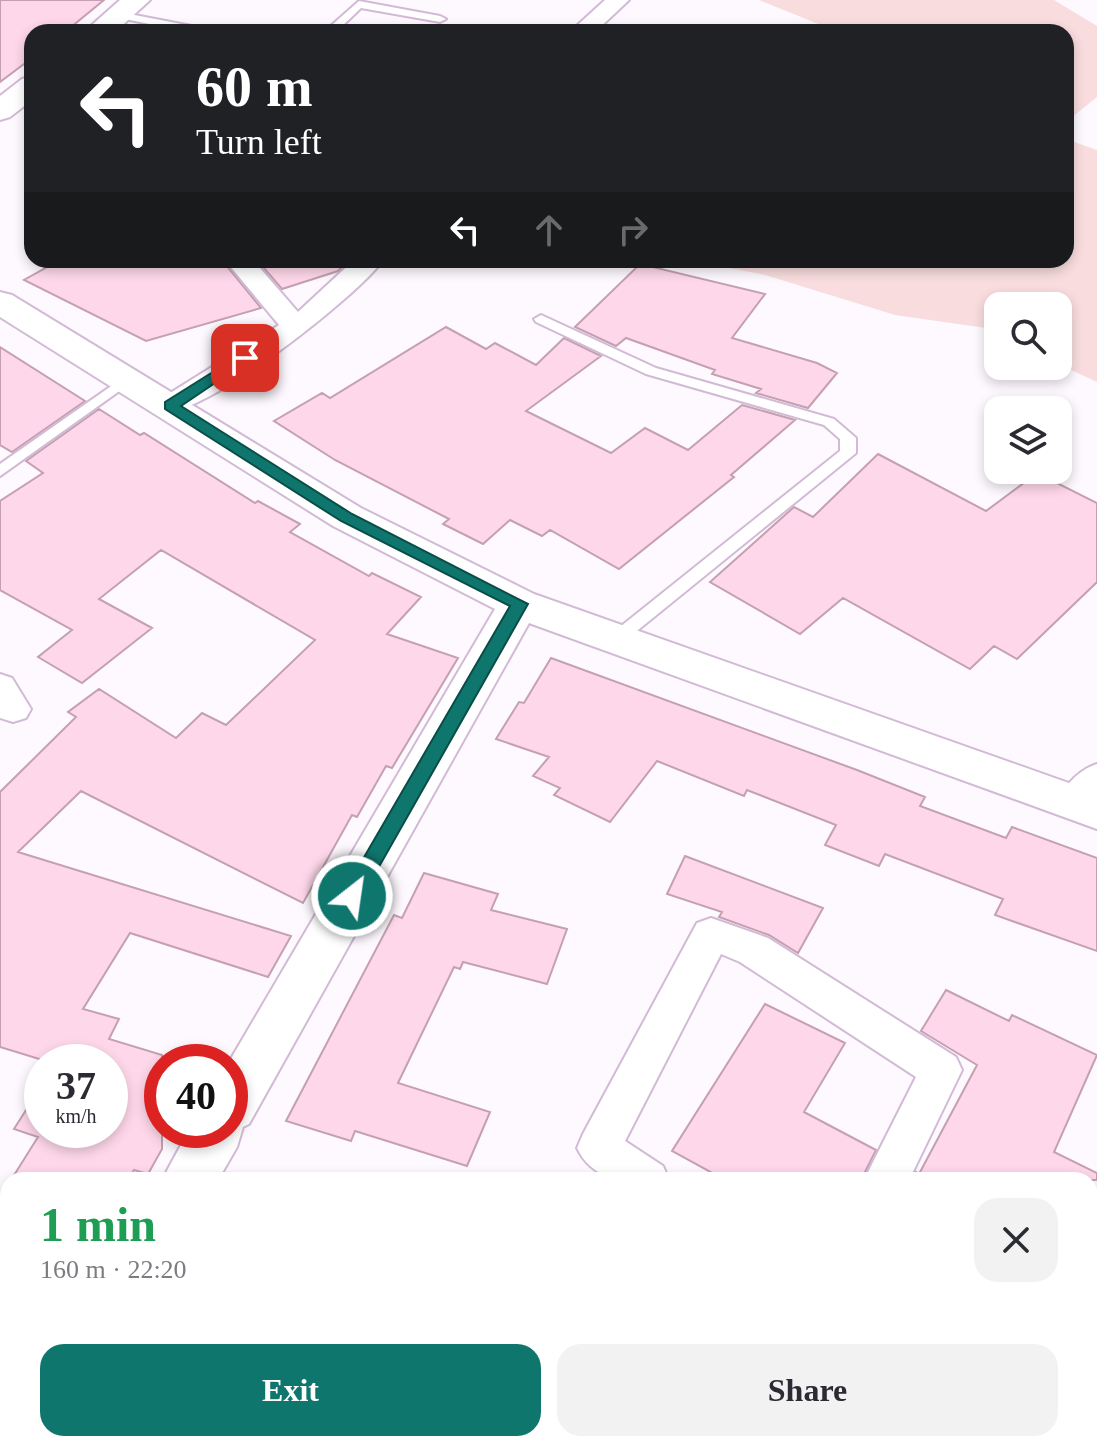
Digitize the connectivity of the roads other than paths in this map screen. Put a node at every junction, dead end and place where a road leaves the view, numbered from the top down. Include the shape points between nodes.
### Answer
1 (618, 0) edge
2 (118, 16) edge
3 (440, 19) dead end
4 (162, 24) edge
5 (338, 24) edge
6 (591, 24) edge
7 (24, 92) edge
8 (0, 111) edge
9 (246, 268) edge
10 (363, 268) edge
11 (0, 302) edge
12 (541, 319) dead end
13 (295, 326) junction
14 (127, 379) junction
15 (170, 406) junction
16 (0, 471) edge
17 (519, 604) junction
18 (616, 639) junction
19 (1089, 798) edge
20 (248, 1077) edge
21 (208, 1148) edge
22 (194, 1172) edge
23 (635, 1172) edge
24 (890, 1172) edge

1 - 6 street
2 - 4 lane
3 - 5 lane via 359,4
7 - 8 street
9 - 13 street
10 - 13 street
11 - 14 street
12 - 18 lane via 651,371 829,422 848,438 848,453
13 - 15 street
14 - 15 street
14 - 16 lane
15 - 17 street via 347,517
17 - 18 street
17 - 20 street
18 - 19 street
21 - 22 street
23 - 24 street via 599,1148 711,934 754,950 941,1070

